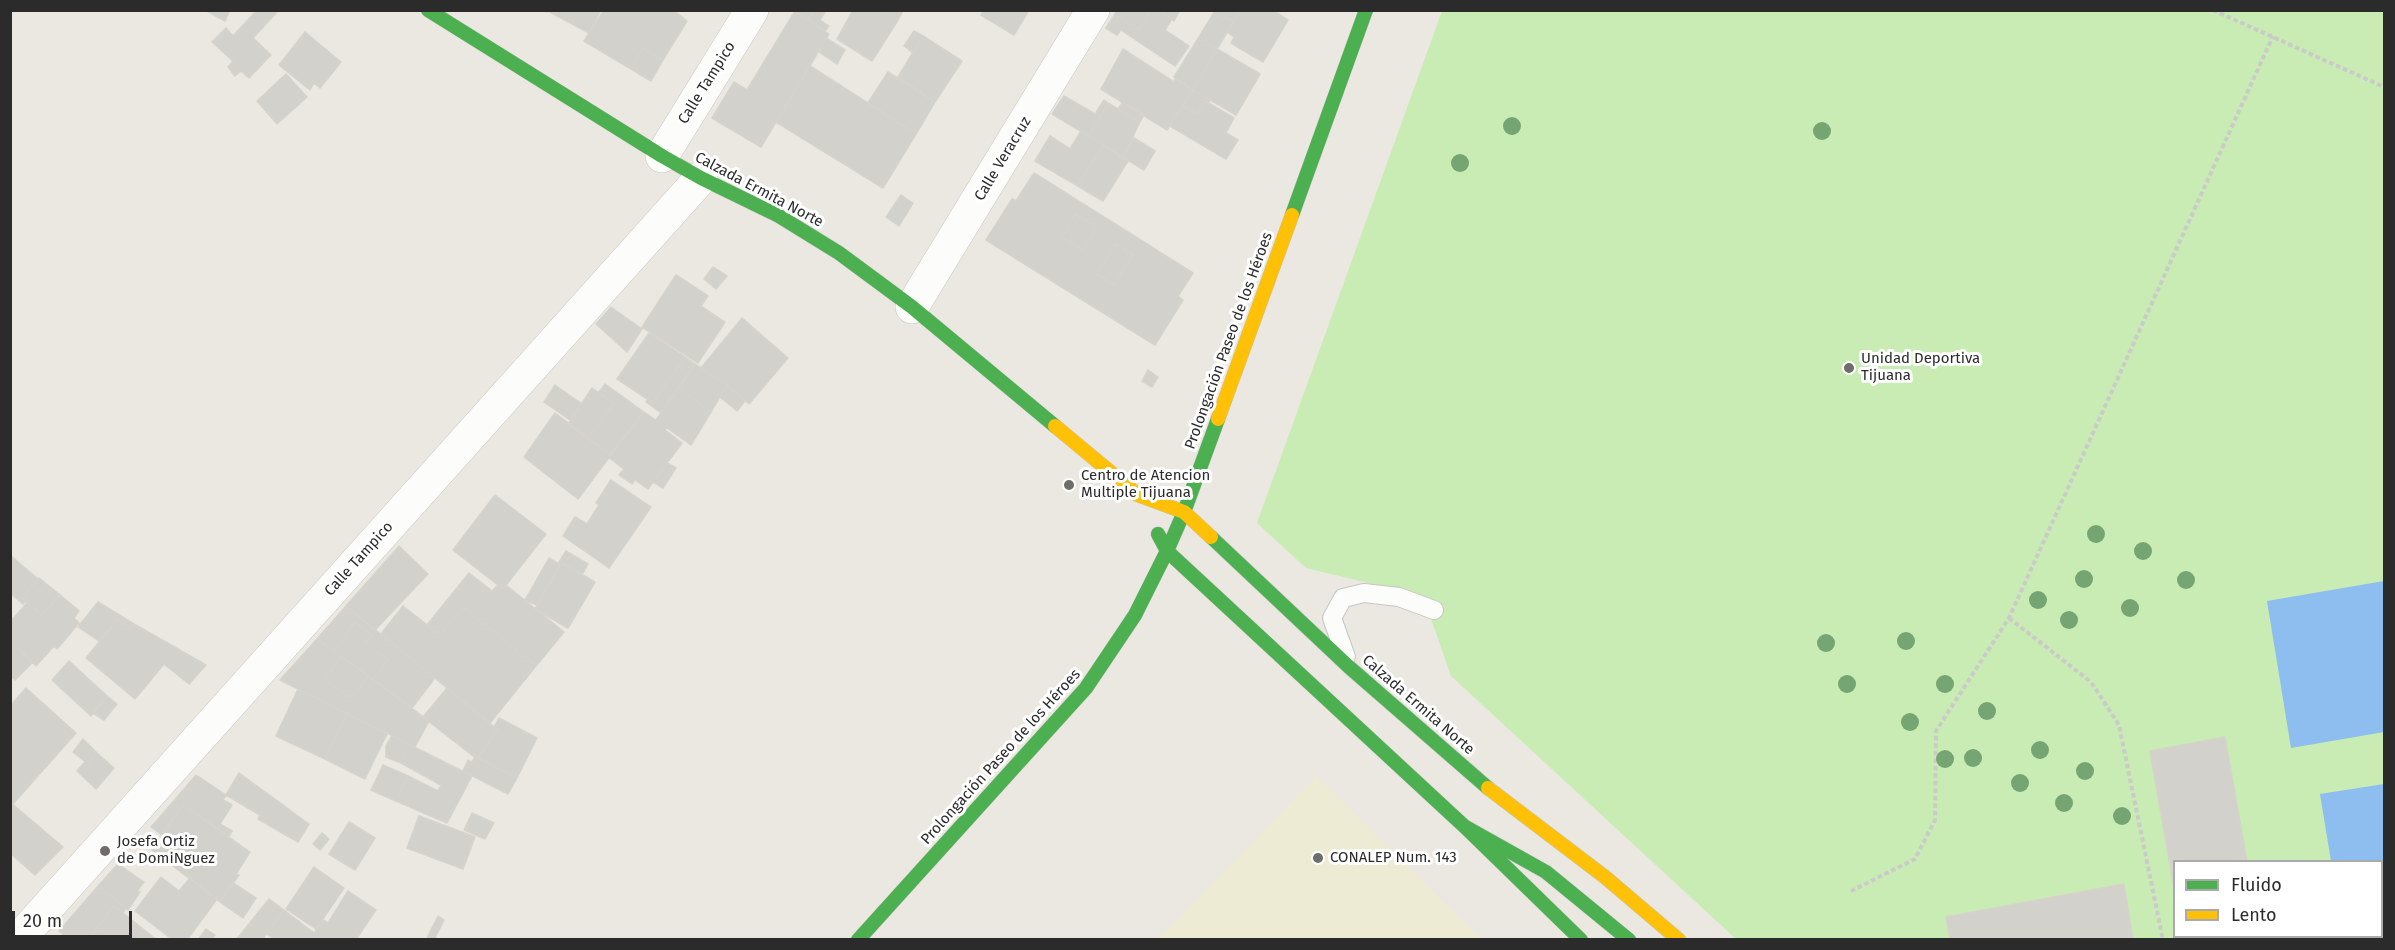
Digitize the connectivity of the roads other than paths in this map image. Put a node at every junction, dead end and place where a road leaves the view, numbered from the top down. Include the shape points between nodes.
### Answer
1 (428, 10) edge
2 (752, 10) edge
3 (1093, 10) edge
4 (1365, 10) edge
5 (662, 156) junction
6 (701, 178) junction
7 (912, 307) junction
8 (1138, 495) junction
9 (1184, 512) junction
10 (1167, 551) junction
11 (1434, 610) dead end
12 (1349, 667) junction
13 (1464, 826) junction
14 (18, 939) edge
15 (858, 939) edge
16 (1581, 939) edge
17 (1629, 939) edge
18 (1679, 939) edge

1 - 5 main road, Calzada Ermita Norte
2 - 5 street, Calle Tampico
3 - 7 street, Calle Veracruz
4 - 9 main road, Prolongación Paseo de los Héroes
5 - 6 main road, Calzada Ermita Norte
6 - 7 main road, Calzada Ermita Norte via 789,222
6 - 14 street, Calle Tampico
7 - 8 main road, Calzada Ermita Norte
8 - 9 main road, Calzada Ermita Norte
8 - 10 main road, Calzada Ermita Norte
9 - 10 main road, Prolongación Paseo de los Héroes
9 - 12 main road, Calzada Ermita Norte
10 - 13 main road, Calzada Ermita Norte
10 - 15 main road, Prolongación Paseo de los Héroes via 1135,615 1086,688
11 - 12 lane via 1398,597 1364,593 1343,598 1332,618
12 - 18 main road, Calzada Ermita Norte via 1496,795
13 - 16 main road, Calzada Ermita Norte
13 - 17 main road via 1546,872

